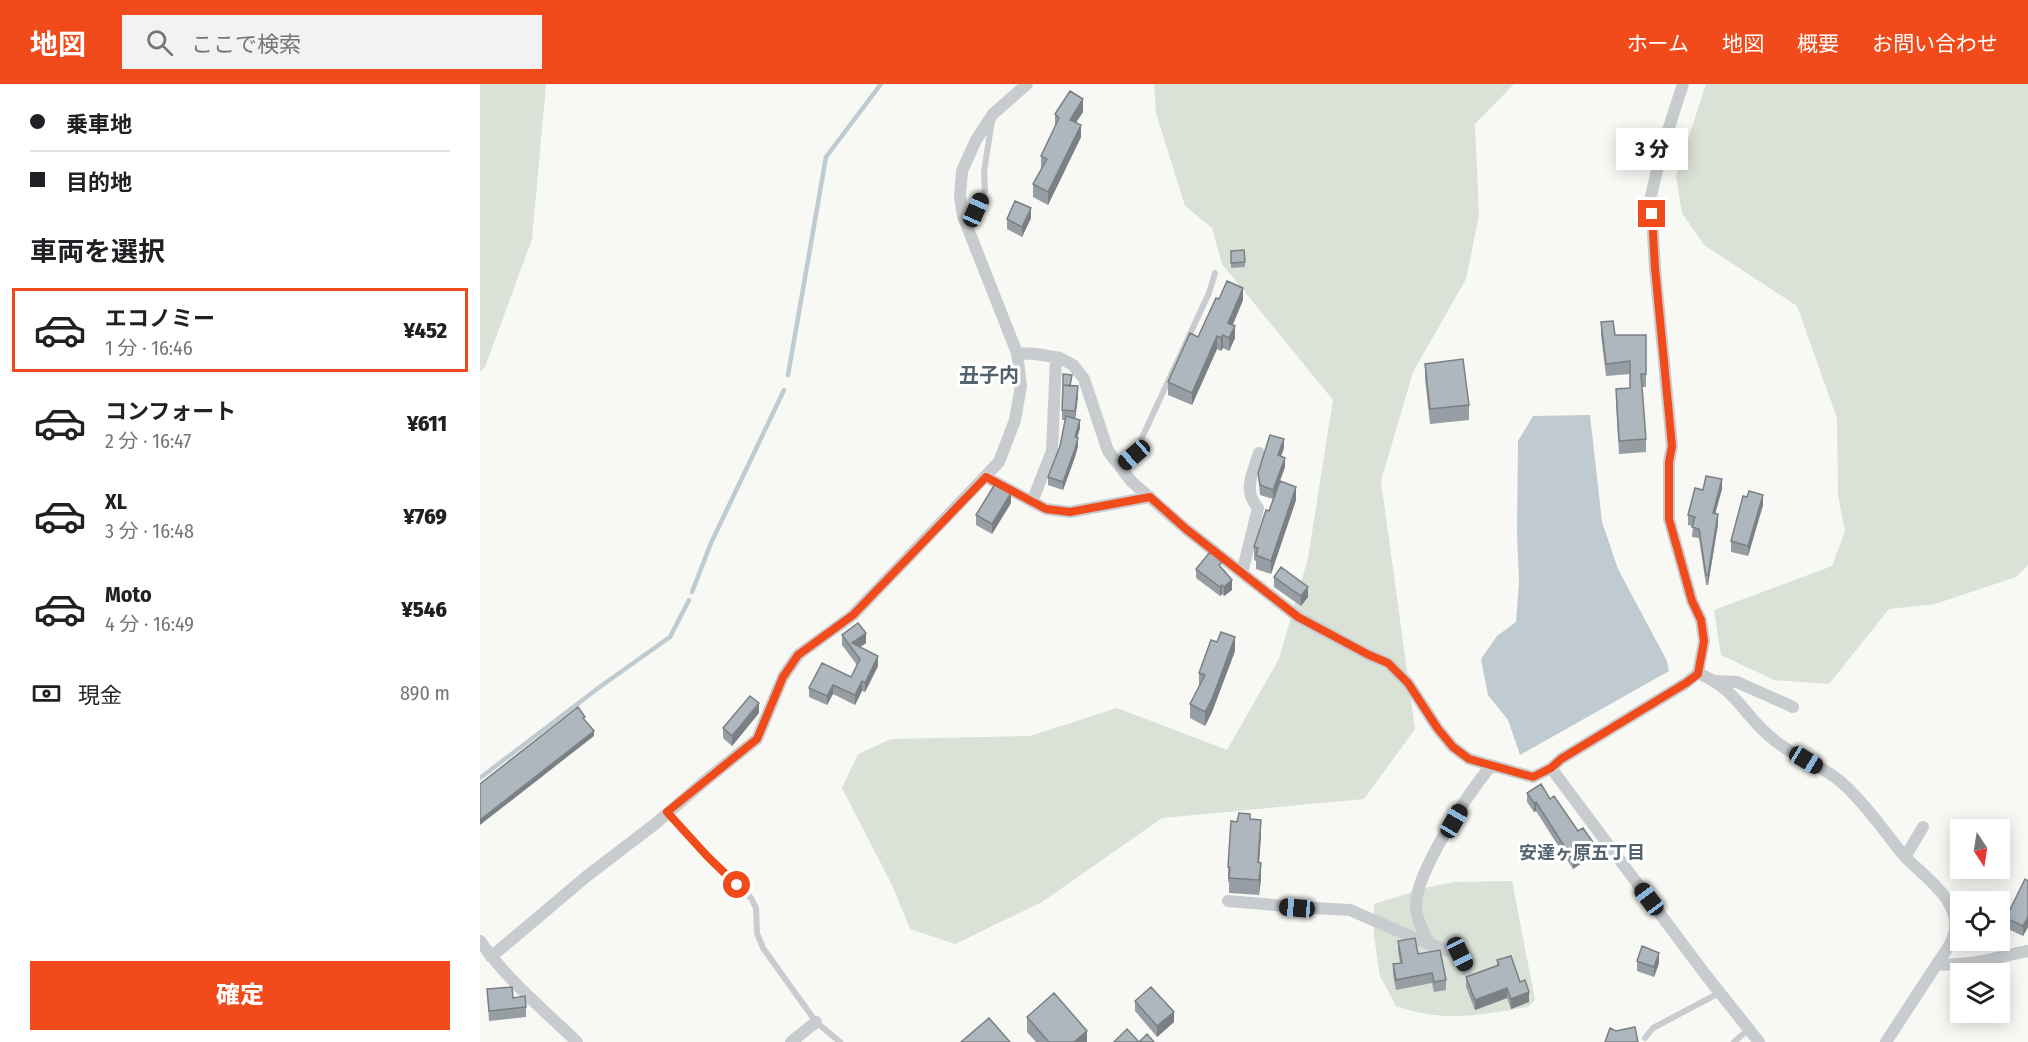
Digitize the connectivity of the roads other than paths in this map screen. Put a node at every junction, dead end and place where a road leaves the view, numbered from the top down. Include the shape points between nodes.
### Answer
1 (1027, 84) edge
2 (1683, 84) edge
3 (993, 114) junction
4 (968, 229) junction
5 (1215, 273) dead end
6 (1017, 353) junction
7 (1056, 358) junction
8 (1258, 453) dead end
9 (1121, 466) junction
10 (986, 477) junction
11 (1150, 497) junction
12 (1032, 502) junction
13 (1242, 573) junction
14 (1698, 674) junction
15 (1716, 681) junction
16 (1793, 706) dead end
17 (1491, 766) junction
18 (1551, 768) junction
19 (667, 812) junction
20 (1923, 827) dead end
21 (1905, 857) junction
22 (1228, 901) dead end
23 (480, 941) edge
24 (1430, 945) junction
25 (2028, 951) edge
26 (491, 957) junction
27 (1937, 963) junction
28 (1466, 970) dead end
29 (1720, 992) junction
30 (816, 1022) junction
31 (1749, 1029) junction
32 (1645, 1038) dead end
33 (577, 1042) edge
34 (791, 1042) edge
35 (840, 1042) edge
36 (1734, 1042) edge
37 (1759, 1042) edge
38 (1886, 1042) edge

1 - 3 street
2 - 14 street via 1651,196 1672,446 1669,519 1701,620 1704,641
3 - 4 lane via 985,190
3 - 4 street via 962,171 960,197
4 - 6 street
5 - 9 lane via 1134,455
6 - 7 street
6 - 10 street via 1021,386 1015,420 999,462
7 - 9 street via 1072,365 1084,379 1108,451
7 - 12 street via 1052,451
8 - 13 street via 1248,489 1258,508
9 - 11 street
10 - 12 street
10 - 19 street via 853,615 798,655 783,677 757,739
11 - 12 street via 1070,512 1046,509
11 - 13 street
13 - 17 street via 1298,617 1388,663 1408,683 1453,747 1469,759
14 - 15 street
14 - 18 street
15 - 16 street via 1737,682
15 - 21 street via 1773,740 1837,778
17 - 18 street via 1533,777
17 - 24 street via 1463,804 1420,882 1416,905
18 - 29 street
19 - 26 street
19 - 30 lane via 751,898 763,948
20 - 21 street
21 - 27 street via 1951,904 1955,914 1952,940
22 - 24 street via 1350,909
23 - 26 street
24 - 28 street via 1460,954
25 - 27 street via 1976,962
26 - 33 street
27 - 38 street
29 - 31 street
29 - 32 lane via 1653,1028
30 - 34 street
30 - 35 lane
31 - 36 lane
31 - 37 street

